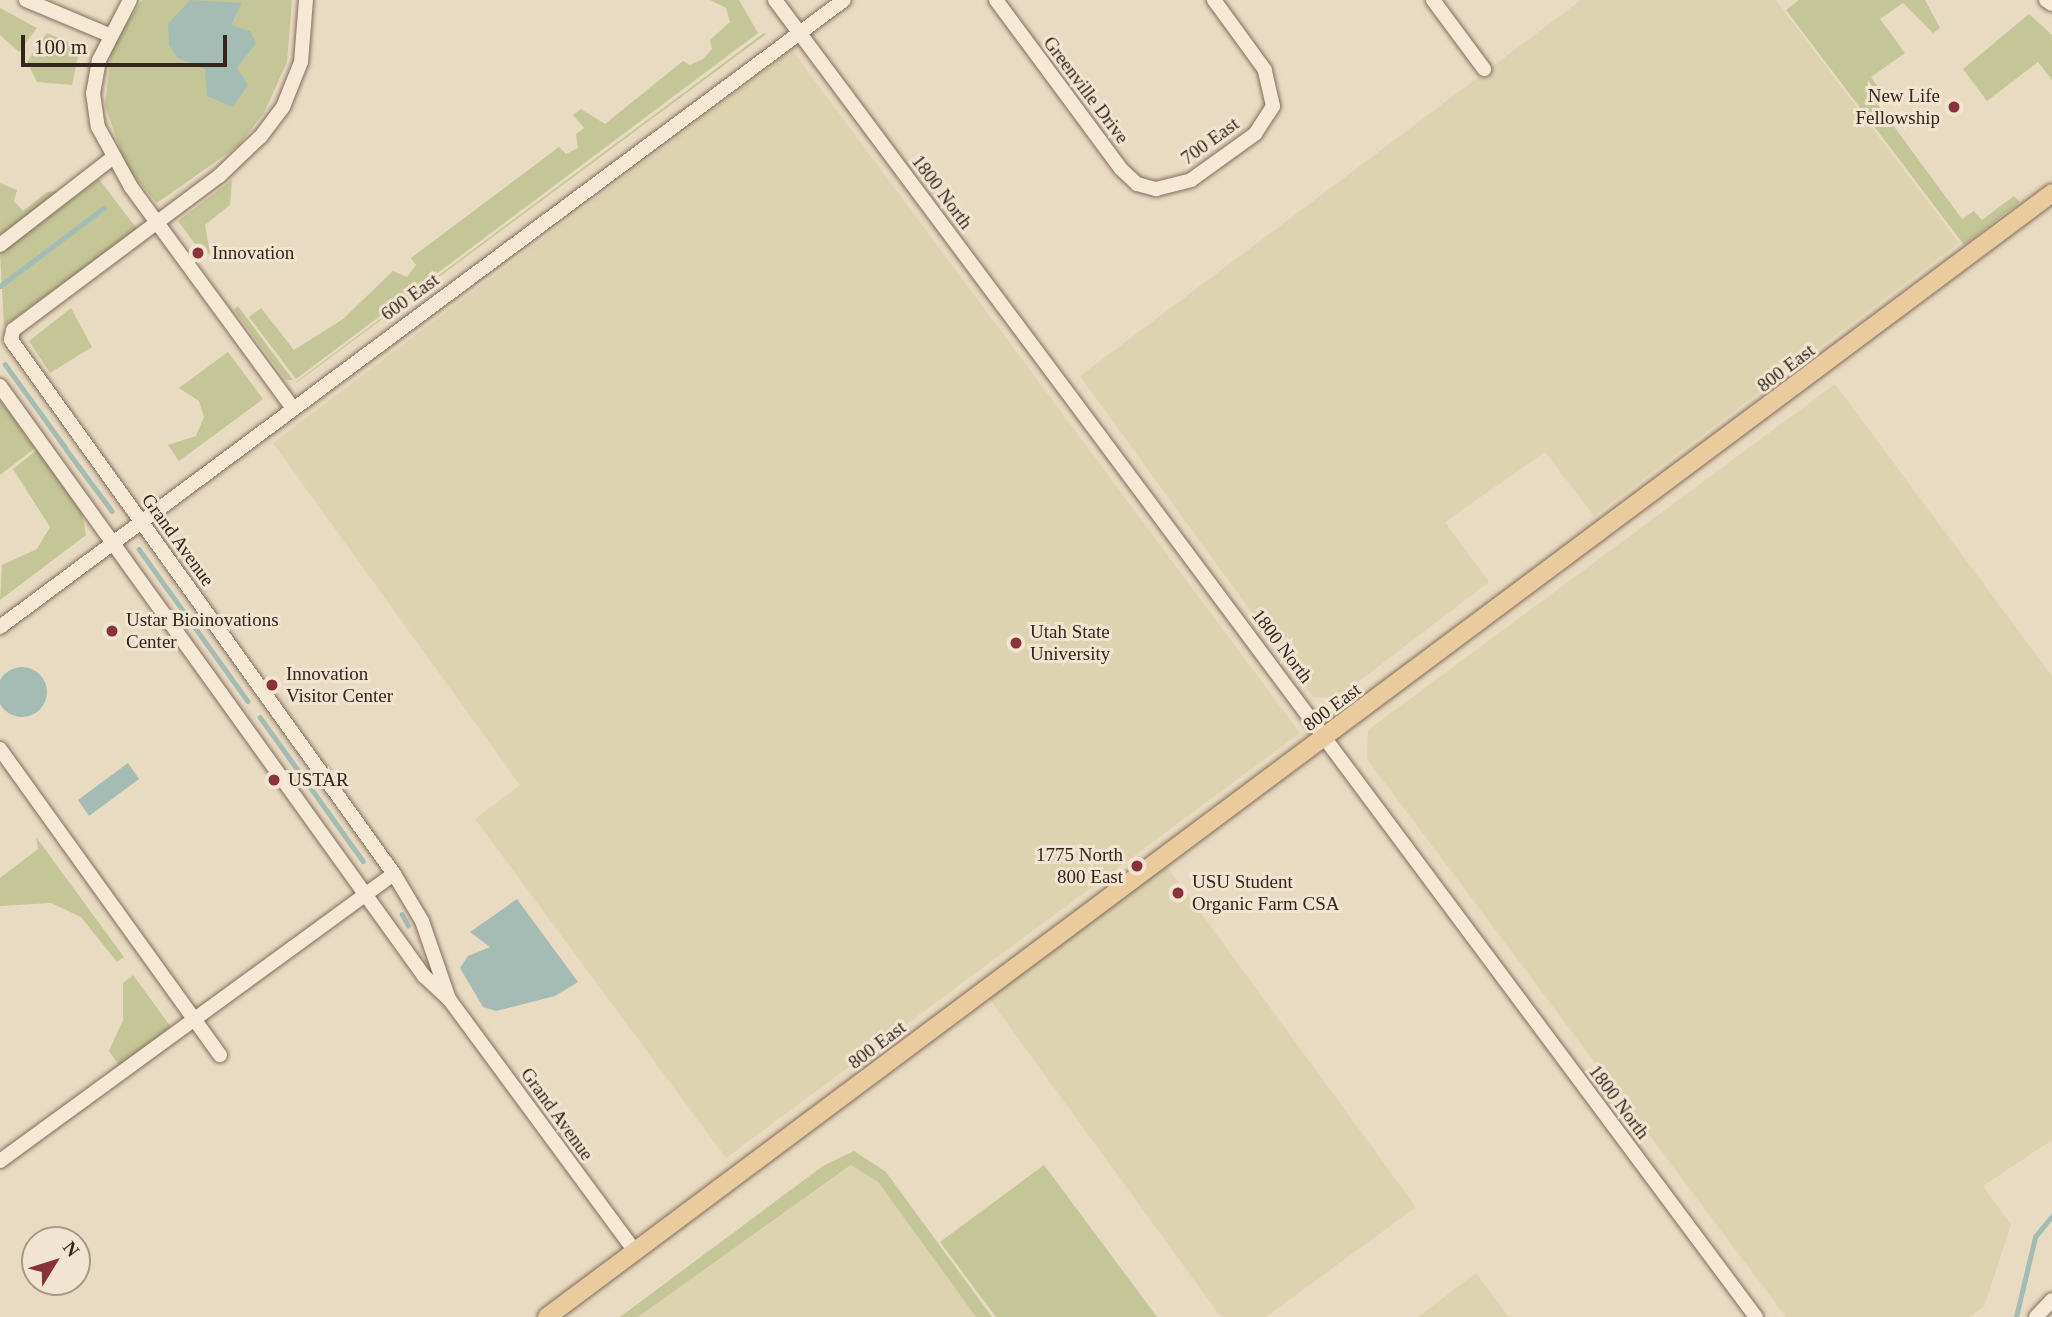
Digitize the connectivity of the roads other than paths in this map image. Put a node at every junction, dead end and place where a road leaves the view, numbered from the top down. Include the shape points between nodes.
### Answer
1 (26, 0) edge
2 (130, 0) edge
3 (306, 0) edge
4 (775, 0) edge
5 (844, 0) edge
6 (996, 0) edge
7 (1214, 0) edge
8 (1433, 0) edge
9 (2046, 0) edge
10 (2052, 4) edge
11 (800, 33) junction
12 (107, 34) junction
13 (1484, 69) dead end
14 (112, 158) junction
15 (1156, 189) joint
16 (2052, 193) edge
17 (158, 223) junction
18 (0, 245) edge
19 (0, 386) edge
20 (293, 408) junction
21 (140, 522) junction
22 (113, 542) junction
23 (0, 627) edge
24 (1327, 738) junction
25 (0, 749) edge
26 (394, 874) junction
27 (366, 896) junction
28 (449, 999) junction
29 (197, 1022) junction
30 (220, 1055) dead end
31 (0, 1161) edge
32 (635, 1251) junction
33 (2052, 1300) edge
34 (547, 1317) edge
35 (1756, 1317) edge
36 (2036, 1317) edge

1 - 12 street
2 - 12 street
3 - 17 street via 301,62 283,107 242,158
4 - 11 street, 1800 North
5 - 11 street, 600 East
6 - 15 street, Greenville Drive via 1122,169 1137,184
7 - 15 street, 700 East via 1265,69 1273,106 1255,134 1191,180
8 - 13 street
9 - 10 street
11 - 20 street, 600 East
11 - 24 street, 1800 North
12 - 14 street via 93,93
14 - 17 street
14 - 18 street
16 - 24 main road, 800 East
17 - 20 street
17 - 21 street, Grand Avenue via 10,335
19 - 22 street, Grand Avenue
20 - 21 street, 600 East
21 - 22 street, 600 East
21 - 26 street, Grand Avenue
22 - 23 street, 600 East
22 - 27 street, Grand Avenue
24 - 32 main road, 800 East
24 - 35 street, 1800 North
25 - 29 street
26 - 27 street
26 - 28 street, Grand Avenue via 422,920
27 - 28 street, Grand Avenue via 424,976
27 - 29 street
28 - 32 street, Grand Avenue
29 - 30 street
29 - 31 street
32 - 34 main road, 800 East
33 - 36 street

